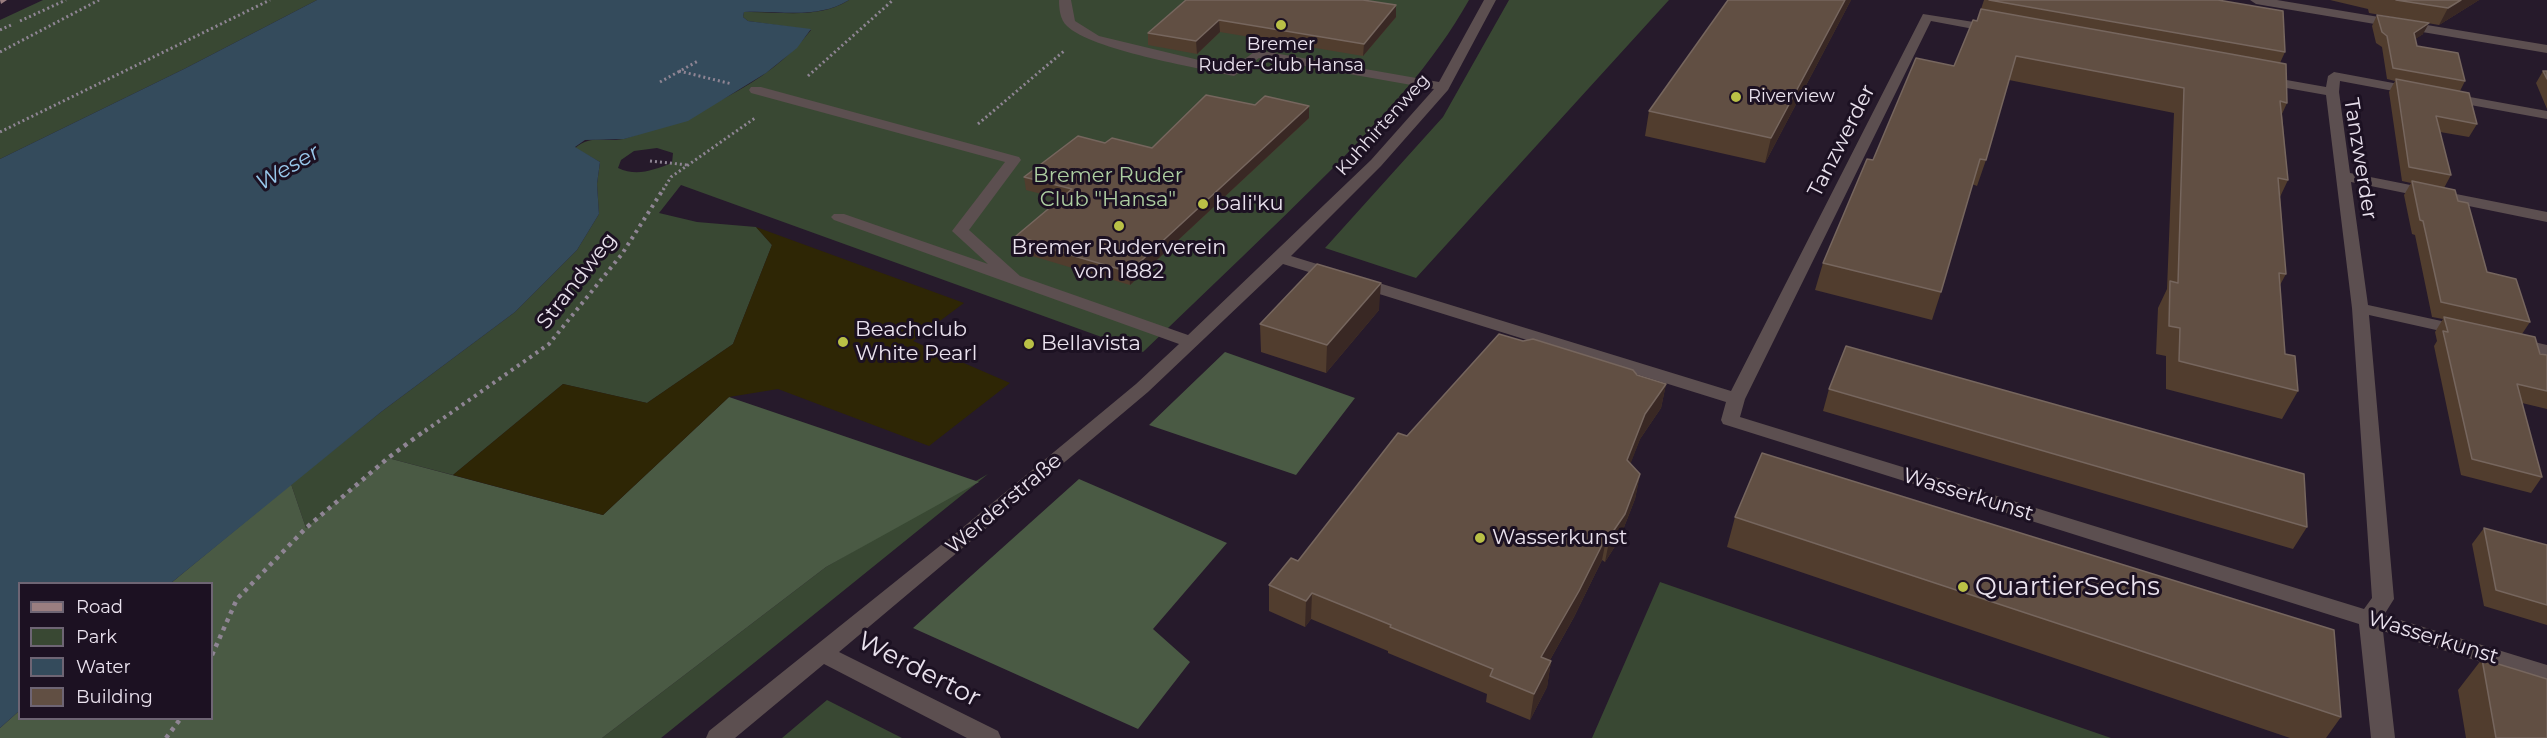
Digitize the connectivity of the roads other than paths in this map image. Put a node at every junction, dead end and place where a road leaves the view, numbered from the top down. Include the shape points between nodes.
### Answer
1 (1065, 0) edge
2 (1490, 0) edge
3 (2256, 0) edge
4 (2008, 32) edge
5 (2547, 49) edge
6 (2251, 77) edge
7 (1443, 87) junction
8 (756, 90) road end
9 (2332, 92) junction
10 (2547, 115) edge
11 (2343, 176) junction
12 (839, 217) dead end
13 (2547, 217) edge
14 (1280, 258) junction
15 (1015, 280) junction
16 (2360, 308) junction
17 (2477, 334) edge
18 (2500, 340) edge
19 (1191, 342) junction
20 (2547, 350) edge
21 (1736, 399) junction
22 (2370, 618) junction
23 (822, 653) junction
24 (2547, 674) edge
25 (718, 738) edge
26 (989, 738) edge
27 (2383, 738) edge

1 - 7 street via 1070,23 1095,39 1234,72 1257,54
2 - 7 street, Kuhhirtenweg
3 - 5 street
4 - 21 street, Tanzwerder via 1927,17
6 - 9 street, Tanzwerder
7 - 14 street, Kuhhirtenweg via 1376,163
8 - 15 street via 1014,160 960,231
9 - 10 street via 2334,76
9 - 11 street, Tanzwerder
11 - 13 street
11 - 16 street, Tanzwerder
12 - 15 street
14 - 19 street, Werderstraße
14 - 21 street
15 - 19 street
16 - 17 street
16 - 22 street, Tanzwerder via 2383,599
18 - 20 street
19 - 23 street, Werderstraße via 1133,396
21 - 22 street, Wasserkunst via 1730,420
22 - 24 street, Wasserkunst
22 - 27 street
23 - 25 street, Werderstraße
23 - 26 street, Werdertor

